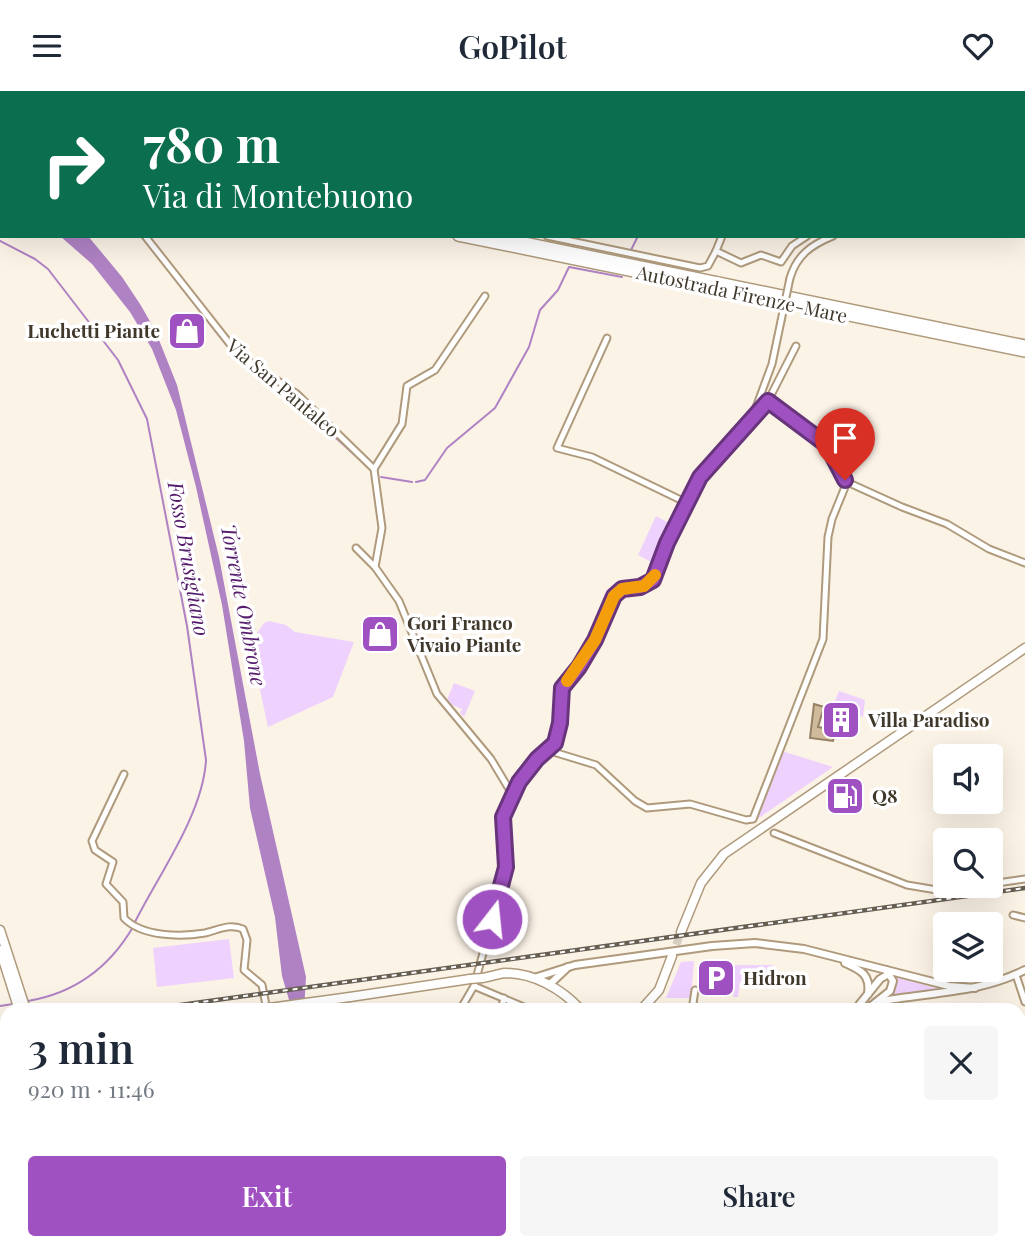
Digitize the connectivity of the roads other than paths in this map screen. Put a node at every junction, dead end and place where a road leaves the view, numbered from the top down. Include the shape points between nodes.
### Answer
1 (147, 238) edge
2 (468, 238) edge
3 (505, 238) edge
4 (557, 238) edge
5 (721, 238) edge
6 (804, 238) edge
7 (828, 238) edge
8 (716, 251) junction
9 (485, 296) dead end
10 (607, 338) dead end
11 (1025, 345) edge
12 (796, 346) dead end
13 (1025, 352) edge
14 (768, 401) junction
15 (751, 421) junction
16 (374, 469) junction
17 (847, 482) junction
18 (687, 503) junction
19 (356, 548) dead end
20 (1025, 563) edge
21 (374, 567) junction
22 (1025, 648) edge
23 (547, 750) junction
24 (124, 774) dead end
25 (512, 794) junction
26 (774, 834) dead end
27 (1025, 879) edge
28 (1003, 882) edge
29 (933, 889) edge
30 (1013, 915) dead end
31 (1025, 918) edge
32 (0, 930) edge
33 (681, 932) tunnel mouth
34 (0, 950) edge
35 (672, 956) tunnel mouth
36 (831, 956) junction
37 (568, 967) junction
38 (1025, 970) edge
39 (889, 971) junction
40 (552, 972) junction
41 (1016, 975) junction
42 (561, 976) junction
43 (486, 977) junction
44 (532, 978) junction
45 (472, 982) junction
46 (546, 985) junction
47 (975, 988) junction
48 (695, 990) dead end
49 (561, 992) junction
50 (868, 994) junction
51 (504, 998) junction
52 (877, 1002) joint
53 (1025, 1002) edge
54 (17, 1003) edge
55 (24, 1003) edge
56 (266, 1003) edge
57 (304, 1003) edge
58 (463, 1003) edge
59 (503, 1003) edge
60 (515, 1003) edge
61 (570, 1003) edge
62 (572, 1003) edge
63 (647, 1003) edge
64 (693, 1003) edge
65 (861, 1003) edge

1 - 16 street, Via San Pantaleo via 237,353 295,393
2 - 13 highway, Autostrada Firenze-Mare
3 - 11 highway, Autostrada Firenze-Mare
4 - 8 street via 700,268 708,266
5 - 8 street
6 - 8 street via 781,262 761,255 740,263
7 - 15 street, bridge via 802,254 790,278 772,364
9 - 16 street via 435,370 407,386 402,424
10 - 18 street via 557,448 592,457
12 - 14 street
14 - 15 street
14 - 17 street via 827,445
15 - 18 street via 703,473
16 - 21 street via 382,529
17 - 20 street
17 - 23 street via 828,537 823,639 756,815 748,820 695,805 647,808 596,765
18 - 23 street via 653,580 622,589 612,598 595,640 561,690 559,730
19 - 21 street
21 - 25 street via 399,601 437,694 491,759
22 - 33 main road via 724,853 701,883
23 - 25 street
24 - 56 street via 92,841 93,848 113,862 106,884 123,902 124,918 153,933 241,928 247,937 244,970 262,985
25 - 45 street via 502,823 505,873
26 - 29 street via 902,883
27 - 28 street
30 - 31 street
32 - 55 main road
34 - 54 main road
35 - 63 main road via 659,990
36 - 37 street via 768,944 716,945
36 - 39 street
36 - 50 street via 865,974
37 - 40 street
37 - 42 street
38 - 41 street
39 - 47 street
39 - 50 street
39 - 52 street via 891,989
40 - 44 street
40 - 46 street
41 - 47 street
41 - 53 street
42 - 46 street
42 - 49 street
43 - 44 main road via 510,973
43 - 45 main road, bridge
43 - 46 main road
44 - 46 main road
45 - 51 street
45 - 57 main road, bridge
45 - 58 street
46 - 49 main road
46 - 61 main road
47 - 52 street
48 - 64 street
49 - 62 main road
50 - 65 street
51 - 59 street
51 - 60 street

